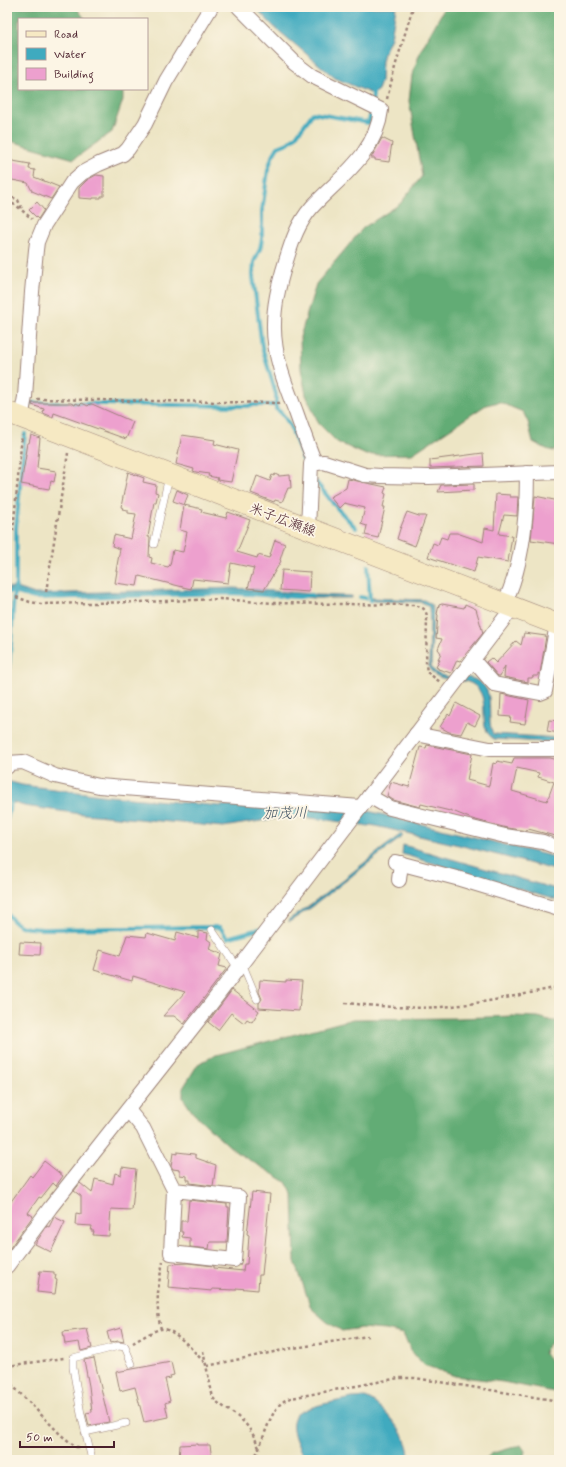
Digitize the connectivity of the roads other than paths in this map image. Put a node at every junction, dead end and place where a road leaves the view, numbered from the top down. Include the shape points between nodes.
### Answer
1 (211, 7) edge
2 (239, 7) edge
3 (18, 416) edge
4 (315, 463) junction
5 (559, 472) edge
6 (527, 473) junction
7 (169, 475) junction
8 (308, 528) junction
9 (154, 544) dead end
10 (509, 606) junction
11 (558, 625) edge
12 (473, 660) junction
13 (416, 734) junction
14 (559, 749) edge
15 (7, 764) edge
16 (369, 796) junction
17 (360, 808) junction
18 (559, 848) edge
19 (399, 880) dead end
20 (559, 909) edge
21 (212, 930) dead end
22 (240, 966) junction
23 (257, 1000) dead end
24 (128, 1110) junction
25 (174, 1190) junction
26 (7, 1266) edge
27 (132, 1364) dead end
28 (126, 1423) dead end
29 (85, 1432) junction
30 (92, 1460) edge

1 - 3 street via 166,80 145,124 128,150 82,173 72,182 41,231 36,250 25,397
2 - 4 street via 295,64 312,76 381,111 379,125 364,154 312,207 298,227 283,270 276,306 276,352
3 - 7 main road, 米子広瀬線
4 - 6 street via 324,462 365,475 381,476
4 - 8 street via 311,464
5 - 6 street
6 - 10 street via 525,515
7 - 8 main road, 米子広瀬線
7 - 9 lane
8 - 10 main road, 米子広瀬線
10 - 11 main road, 米子広瀬線
10 - 12 street
11 - 12 street via 545,691 540,693 494,684
12 - 13 street
13 - 14 street via 490,749
13 - 16 street
15 - 17 street via 24,762 55,776 99,786
16 - 17 street
16 - 18 street via 390,808
17 - 22 street
19 - 20 street via 398,862
21 - 22 lane
22 - 23 lane
22 - 24 street
24 - 25 street via 143,1128
24 - 26 street
25 - 25 street via 171,1253 234,1260 239,1197
27 - 29 lane via 125,1347 119,1346 73,1358
28 - 29 lane
29 - 30 lane

